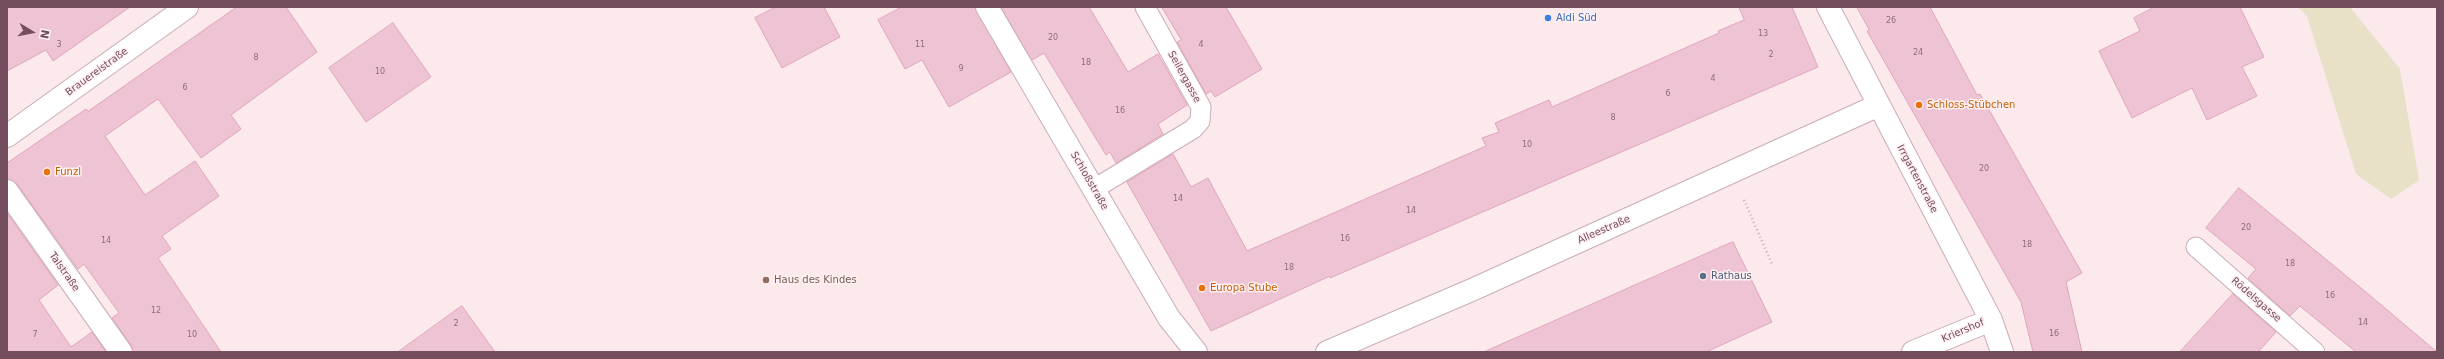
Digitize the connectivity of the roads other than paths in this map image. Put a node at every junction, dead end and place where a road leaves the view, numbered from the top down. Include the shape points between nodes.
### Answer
1 (187, 7) edge
2 (987, 7) edge
3 (1145, 7) edge
4 (1828, 7) edge
5 (1879, 105) junction
6 (7, 136) edge
7 (1094, 189) junction
8 (7, 191) edge
9 (2196, 247) dead end
10 (1990, 320) junction
11 (121, 352) edge
12 (1196, 352) edge
13 (1327, 352) edge
14 (1913, 352) edge
15 (2002, 352) edge
16 (2315, 352) edge

1 - 6 street, Brauereistraße
2 - 7 street, Schloßstraße
3 - 7 lane, Seilergasse via 1201,107 1200,120 1193,129
4 - 5 street, Irrgartenstraße
5 - 10 street, Irrgartenstraße
5 - 13 street, Alleestraße
7 - 12 street, Schloßstraße via 1169,318
8 - 11 street, Talstraße
9 - 16 lane, Rödelsgasse
10 - 14 street, Kriershof
10 - 15 street, Irrgartenstraße

